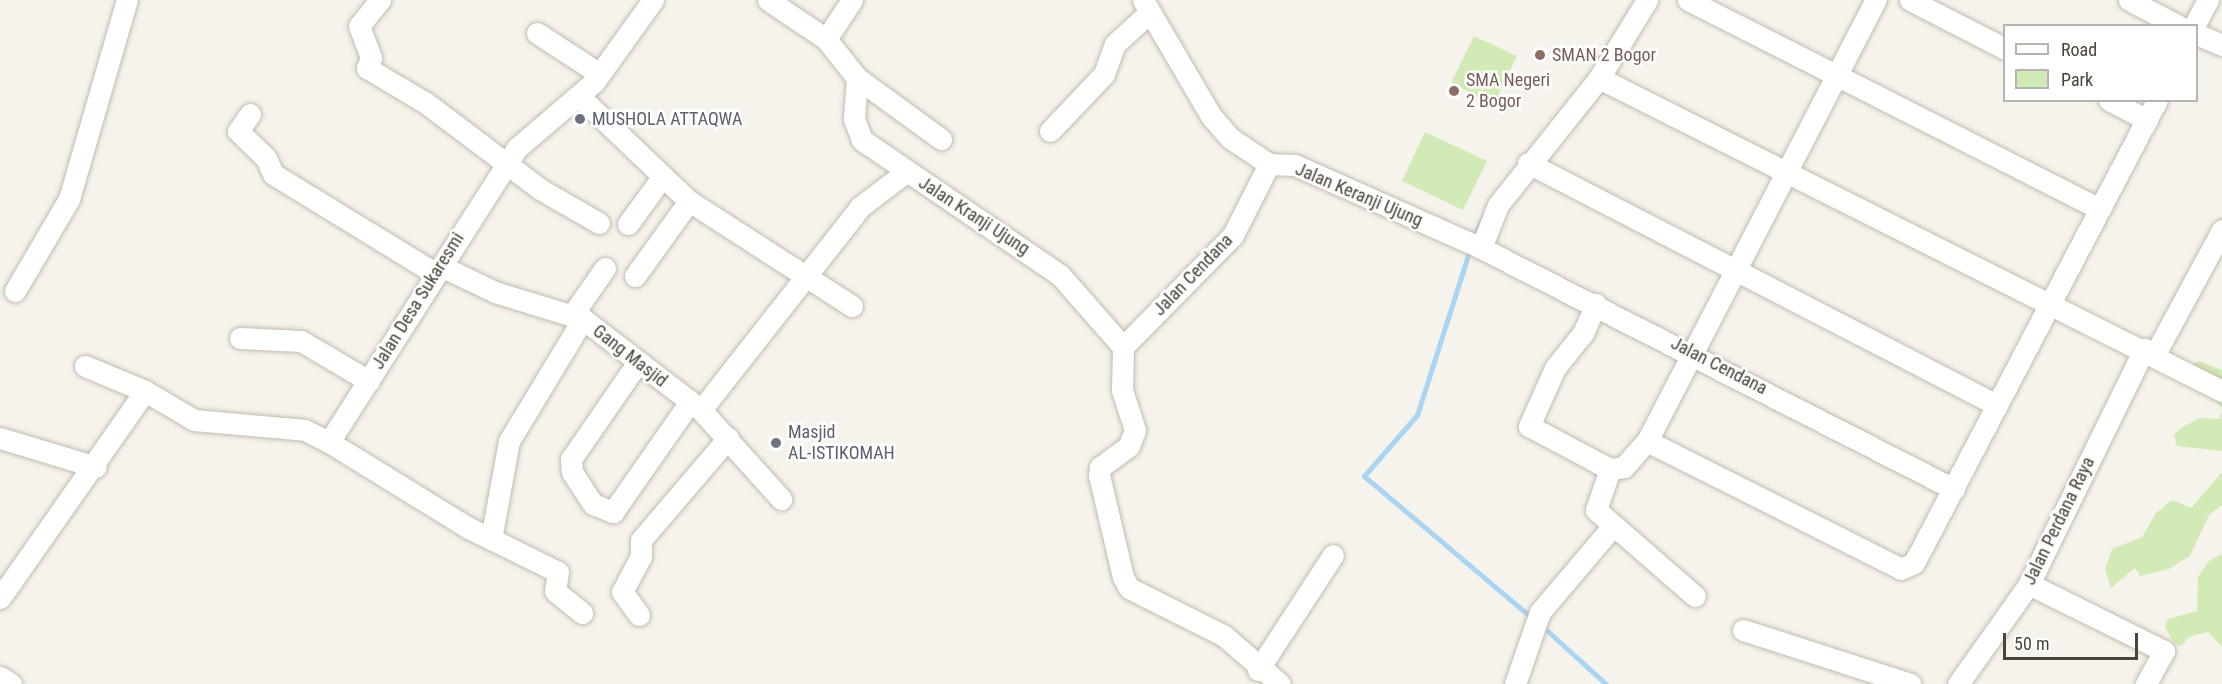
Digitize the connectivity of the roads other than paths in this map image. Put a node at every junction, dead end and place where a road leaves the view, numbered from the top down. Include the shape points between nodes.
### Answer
1 (128, 0) edge
2 (379, 0) edge
3 (653, 0) edge
4 (768, 0) edge
5 (852, 0) edge
6 (1647, 0) edge
7 (1688, 0) edge
8 (1876, 0) edge
9 (1910, 0) edge
10 (2129, 0) edge
11 (2208, 0) edge
12 (1147, 6) edge
13 (2175, 24) edge
14 (2195, 24) edge
15 (537, 33) dead end
16 (2198, 35) edge
17 (826, 39) junction
18 (2222, 45) edge
19 (2003, 47) edge
20 (600, 74) junction
21 (1836, 74) junction
22 (857, 78) junction
23 (1599, 78) junction
24 (580, 97) junction
25 (2113, 102) edge
26 (2156, 102) edge
27 (250, 114) dead end
28 (2147, 120) junction
29 (1050, 131) dead end
30 (941, 139) dead end
31 (507, 160) junction
32 (1528, 163) junction
33 (1269, 164) junction
34 (1784, 170) junction
35 (906, 172) junction
36 (663, 176) junction
37 (689, 201) junction
38 (2100, 209) junction
39 (599, 223) dead end
40 (628, 224) dead end
41 (2222, 230) edge
42 (1471, 244) junction
43 (1736, 266) junction
44 (605, 268) dead end
45 (439, 271) junction
46 (635, 276) dead end
47 (803, 276) junction
48 (15, 291) dead end
49 (2050, 303) junction
50 (1596, 304) junction
51 (852, 306) dead end
52 (578, 316) junction
53 (240, 338) dead end
54 (1123, 347) junction
55 (1692, 351) junction
56 (2149, 351) junction
57 (638, 362) junction
58 (85, 366) dead end
59 (369, 381) junction
60 (145, 391) junction
61 (2222, 391) edge
62 (1995, 404) junction
63 (695, 406) junction
64 (0, 438) edge
65 (728, 438) junction
66 (1647, 441) junction
67 (329, 442) junction
68 (96, 467) junction
69 (1610, 469) junction
70 (1954, 489) junction
71 (781, 499) dead end
72 (1613, 526) junction
73 (491, 539) junction
74 (1334, 555) dead end
75 (2029, 584) junction
76 (1695, 596) dead end
77 (0, 598) edge
78 (582, 613) dead end
79 (639, 615) dead end
80 (1743, 630) dead end
81 (1258, 670) junction
82 (0, 677) edge
83 (11, 684) edge
84 (1280, 684) edge
85 (1515, 684) edge
86 (1910, 684) edge
87 (1958, 684) edge
88 (2146, 684) edge

1 - 48 street via 69,199
2 - 31 street via 359,26 371,58 367,68
3 - 20 street, Jalan Desa Sukaresmi
4 - 17 street
5 - 17 street
6 - 23 street
7 - 21 street
8 - 21 street
9 - 19 street
10 - 13 street
11 - 14 street
12 - 29 street via 1115,44 1104,74
12 - 33 street, Jalan Keranji Ujung via 1211,116 1230,138
15 - 20 street
16 - 18 street
17 - 22 street
20 - 24 street, Jalan Desa Sukaresmi
21 - 34 street
21 - 38 street
22 - 30 street
22 - 35 street, Jalan Kranji Ujung via 854,119 862,140
23 - 32 street
23 - 34 street
24 - 31 street, Jalan Desa Sukaresmi via 534,129
24 - 36 street
25 - 28 street
26 - 28 street
27 - 45 street, Gang Masjid via 238,131 266,158 273,174
28 - 38 street
31 - 39 street via 540,189
31 - 45 street, Jalan Desa Sukaresmi
32 - 42 street
32 - 43 street
33 - 42 street, Jalan Keranji Ujung via 1295,165
33 - 54 street, Jalan Cendana via 1233,235
34 - 43 street
34 - 49 street
35 - 47 street via 885,182 860,207
35 - 54 street, Jalan Kranji Ujung via 1060,275
36 - 37 street
36 - 40 street
37 - 46 street
37 - 47 street
38 - 49 street
41 - 56 street, Jalan Perdana Raya
42 - 50 street, Jalan Cendana
43 - 55 street
43 - 62 street
44 - 52 street
45 - 52 street, Gang Masjid
45 - 59 street, Jalan Desa Sukaresmi
47 - 51 street
47 - 63 street
49 - 56 street
49 - 62 street
50 - 55 street, Jalan Cendana
50 - 69 street via 1583,333 1555,368 1529,426
52 - 57 street, Gang Masjid
52 - 73 street via 509,441
53 - 59 street, Jalan Desa Sukaresmi via 302,341
54 - 81 street via 1122,390 1135,430 1129,446 1100,467 1099,475 1123,577 1129,588 1223,634
55 - 66 street
55 - 70 street, Jalan Cendana
56 - 61 street
56 - 75 street, Jalan Perdana Raya
57 - 63 street, Gang Masjid
57 - 63 street via 571,459 572,472 594,504 613,512
58 - 60 street
59 - 67 street, Jalan Desa Sukaresmi
60 - 67 street via 194,420 305,430
60 - 68 street via 123,417
62 - 70 street
63 - 65 street, Gang Masjid
64 - 68 street
65 - 71 street, Gang Masjid
65 - 79 street via 642,540 641,557 622,592
66 - 69 street via 1624,467
66 - 70 street via 1901,569 1914,563
67 - 73 street
68 - 77 street
69 - 72 street via 1595,505
72 - 76 street
72 - 85 street via 1540,612
73 - 78 street via 558,572 555,591
74 - 81 street
75 - 87 street, Jalan Perdana Raya
75 - 88 street via 2164,651
80 - 86 street
81 - 84 street
82 - 83 street

